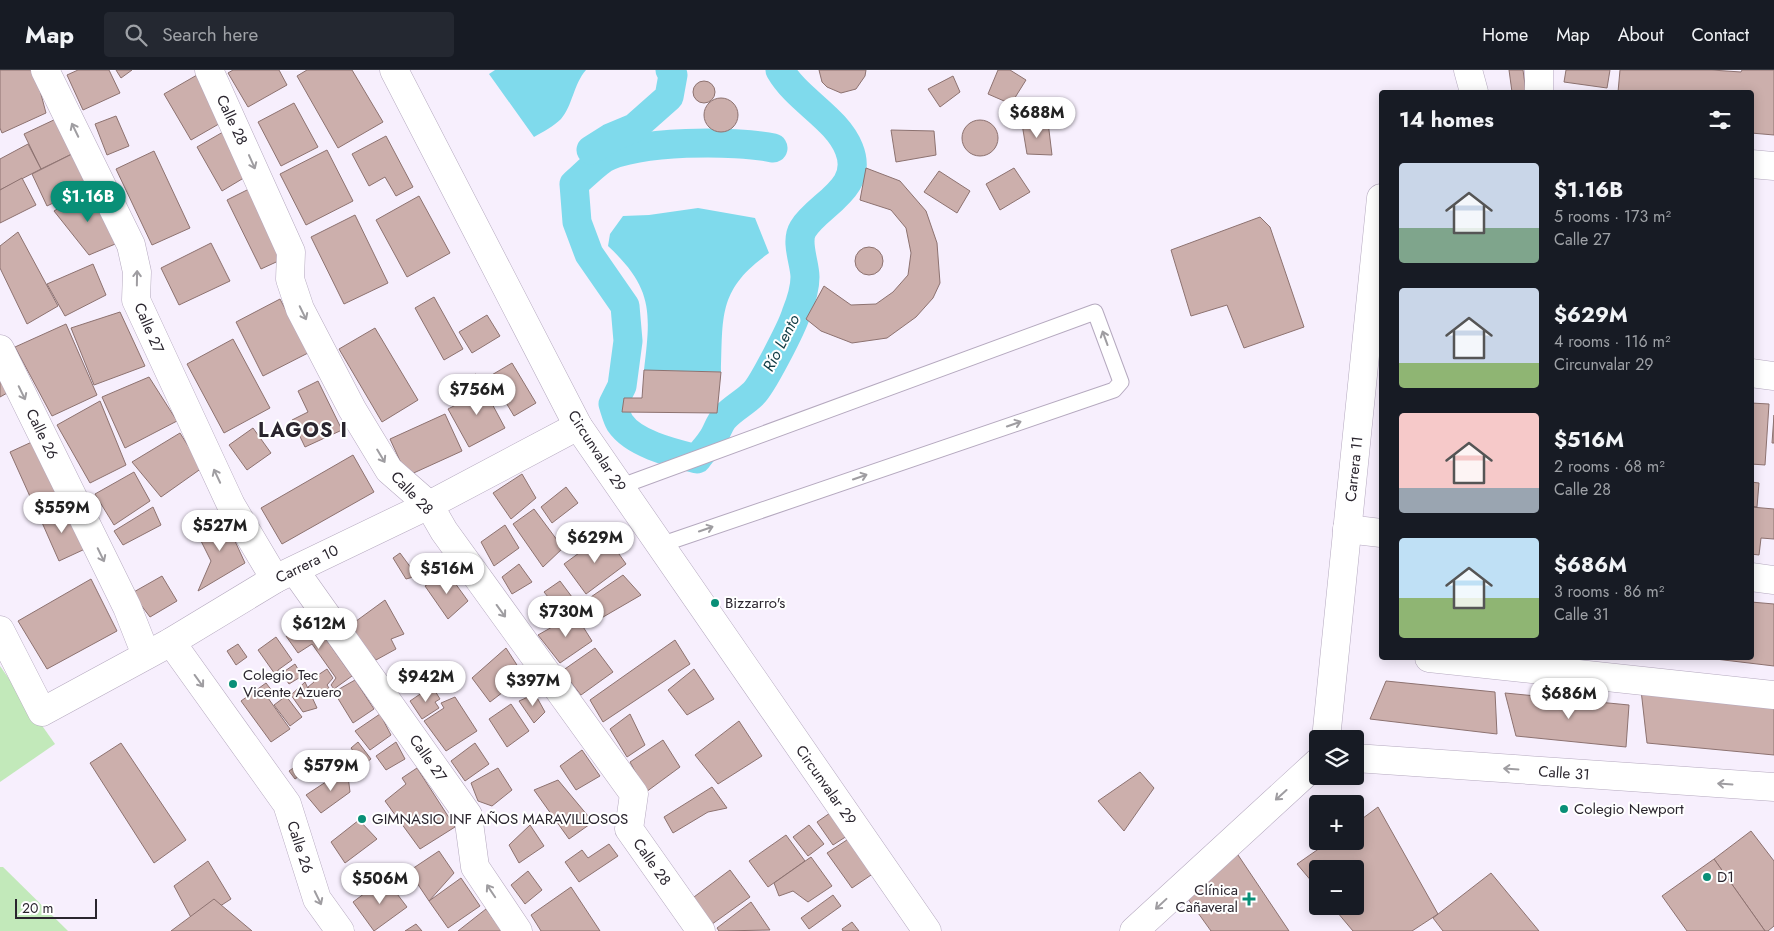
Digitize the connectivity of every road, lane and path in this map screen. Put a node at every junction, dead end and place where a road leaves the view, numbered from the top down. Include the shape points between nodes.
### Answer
1 (46, 70) edge
2 (209, 70) edge
3 (394, 70) edge
4 (1468, 70) edge
5 (1540, 70) edge
6 (1473, 90) edge
7 (1539, 90) edge
8 (1754, 164) edge
9 (1774, 166) edge
10 (1379, 241) edge
11 (1375, 328) edge
12 (0, 349) edge
13 (1754, 373) edge
14 (1774, 376) edge
15 (578, 426) junction
16 (619, 487) junction
17 (429, 506) junction
18 (1347, 529) junction
19 (1379, 534) edge
20 (660, 545) junction
21 (285, 575) junction
22 (1754, 578) edge
23 (1774, 580) edge
24 (0, 630) edge
25 (170, 642) junction
26 (146, 655) junction
27 (1470, 660) edge
28 (1631, 668) edge
29 (1774, 694) edge
30 (1327, 730) edge
31 (1364, 759) edge
32 (1309, 770) edge
33 (1774, 787) edge
34 (340, 931) edge
35 (518, 931) edge
36 (702, 931) edge
37 (927, 931) edge
38 (1134, 931) edge

21 -> 1 street, Calle 27 via 231,505 136,300 138,272 131,245
2 -> 17 street, Calle 28 via 291,252 290,280 300,309 352,409 390,470
3 - 15 street, Circunvalar 29
4 - 6 street
5 - 7 street
8 - 9 street
10 - 11 street, Carrera 11
11 - 18 street, Carrera 11
12 -> 26 street, Calle 26 via 127,607
13 - 14 street
15 - 16 street, Circunvalar 29
15 - 17 street, Carrera 10
16 - 20 street, Circunvalar 29
20 -> 16 lane via 1114,390 1121,382 1095,312
17 - 21 street, Carrera 10
17 -> 36 street, Calle 28 via 634,794 629,829
18 - 19 street
18 - 30 street, Carrera 11
20 - 37 street, Circunvalar 29
21 - 25 street, Carrera 10
35 -> 21 street, Calle 27 via 475,867 468,815
22 - 23 street
24 - 26 street, Carrera 10 via 42,712
25 - 26 street, Carrera 10
25 -> 34 street, Calle 26 via 286,804 317,898
27 - 28 street
28 - 29 street
33 -> 31 street, Calle 31
32 -> 38 street

